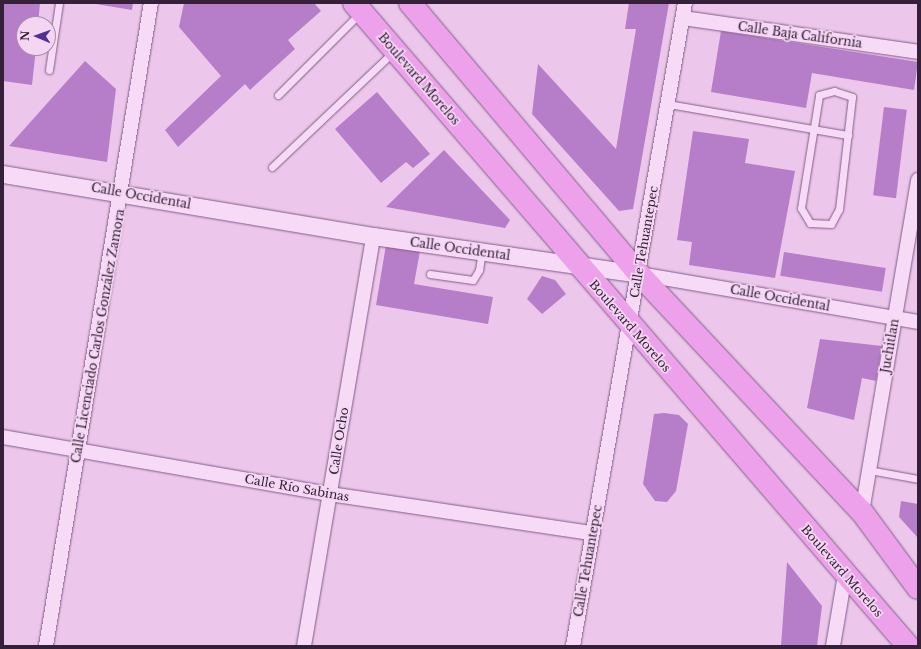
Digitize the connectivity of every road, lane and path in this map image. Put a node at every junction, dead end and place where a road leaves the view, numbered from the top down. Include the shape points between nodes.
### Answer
1 (59, 3) edge
2 (151, 3) edge
3 (685, 3) edge
4 (415, 6) edge
5 (358, 7) edge
6 (683, 18) junction
7 (394, 50) junction
8 (918, 52) edge
9 (49, 70) dead end
10 (278, 95) dead end
11 (668, 104) junction
12 (814, 129) junction
13 (848, 135) junction
14 (272, 167) dead end
15 (3, 174) edge
16 (918, 180) edge
17 (122, 193) junction
18 (373, 236) junction
19 (482, 252) junction
20 (579, 266) junction
21 (430, 274) dead end
22 (639, 274) junction
23 (895, 318) junction
24 (918, 322) edge
25 (629, 326) junction
26 (3, 437) edge
27 (78, 449) junction
28 (869, 470) junction
29 (918, 479) edge
30 (330, 494) junction
31 (862, 512) junction
32 (592, 533) junction
33 (845, 575) junction
34 (918, 588) edge
35 (46, 646) edge
36 (304, 646) edge
37 (573, 646) edge
38 (833, 646) edge
39 (908, 646) edge

1 - 9 lane
2 - 17 street, Calle Licenciado Carlos González Zamora
3 - 6 street, Calle Tehuantepec
4 - 22 main road
5 - 7 main road, Boulevard Morelos
5 - 10 lane
6 - 8 street, Calle Baja California
6 - 11 street, Calle Tehuantepec
7 - 14 lane
7 - 20 main road, Boulevard Morelos
11 - 12 lane
11 - 22 street, Calle Tehuantepec
12 - 13 lane
12 - 13 lane via 819,95 834,91 852,97
12 - 13 lane via 801,208 810,223 830,224 839,209
15 - 17 street, Calle Occidental
16 - 23 street, Juchitlan
17 - 18 street, Calle Occidental
17 - 27 street, Calle Licenciado Carlos González Zamora
18 - 19 street, Calle Occidental
18 - 30 street, Calle Ocho
19 - 20 street, Calle Occidental
19 - 21 lane via 480,270 473,280
20 - 22 street, Calle Occidental
20 - 25 main road, Boulevard Morelos
22 - 23 street, Calle Occidental
22 - 25 street, Calle Tehuantepec
22 - 31 main road
23 - 24 street, Calle Occidental
23 - 28 street, Juchitlan
25 - 32 street, Calle Tehuantepec
25 - 33 main road, Boulevard Morelos
26 - 27 street, Calle Río Sabinas
27 - 30 street, Calle Río Sabinas
27 - 35 street, Calle Licenciado Carlos González Zamora
28 - 29 lane
28 - 31 street, Juchitlan
30 - 32 street, Calle Río Sabinas
30 - 36 street, Calle Ocho
31 - 34 main road
32 - 37 street, Calle Tehuantepec
33 - 38 street
33 - 39 main road, Boulevard Morelos

